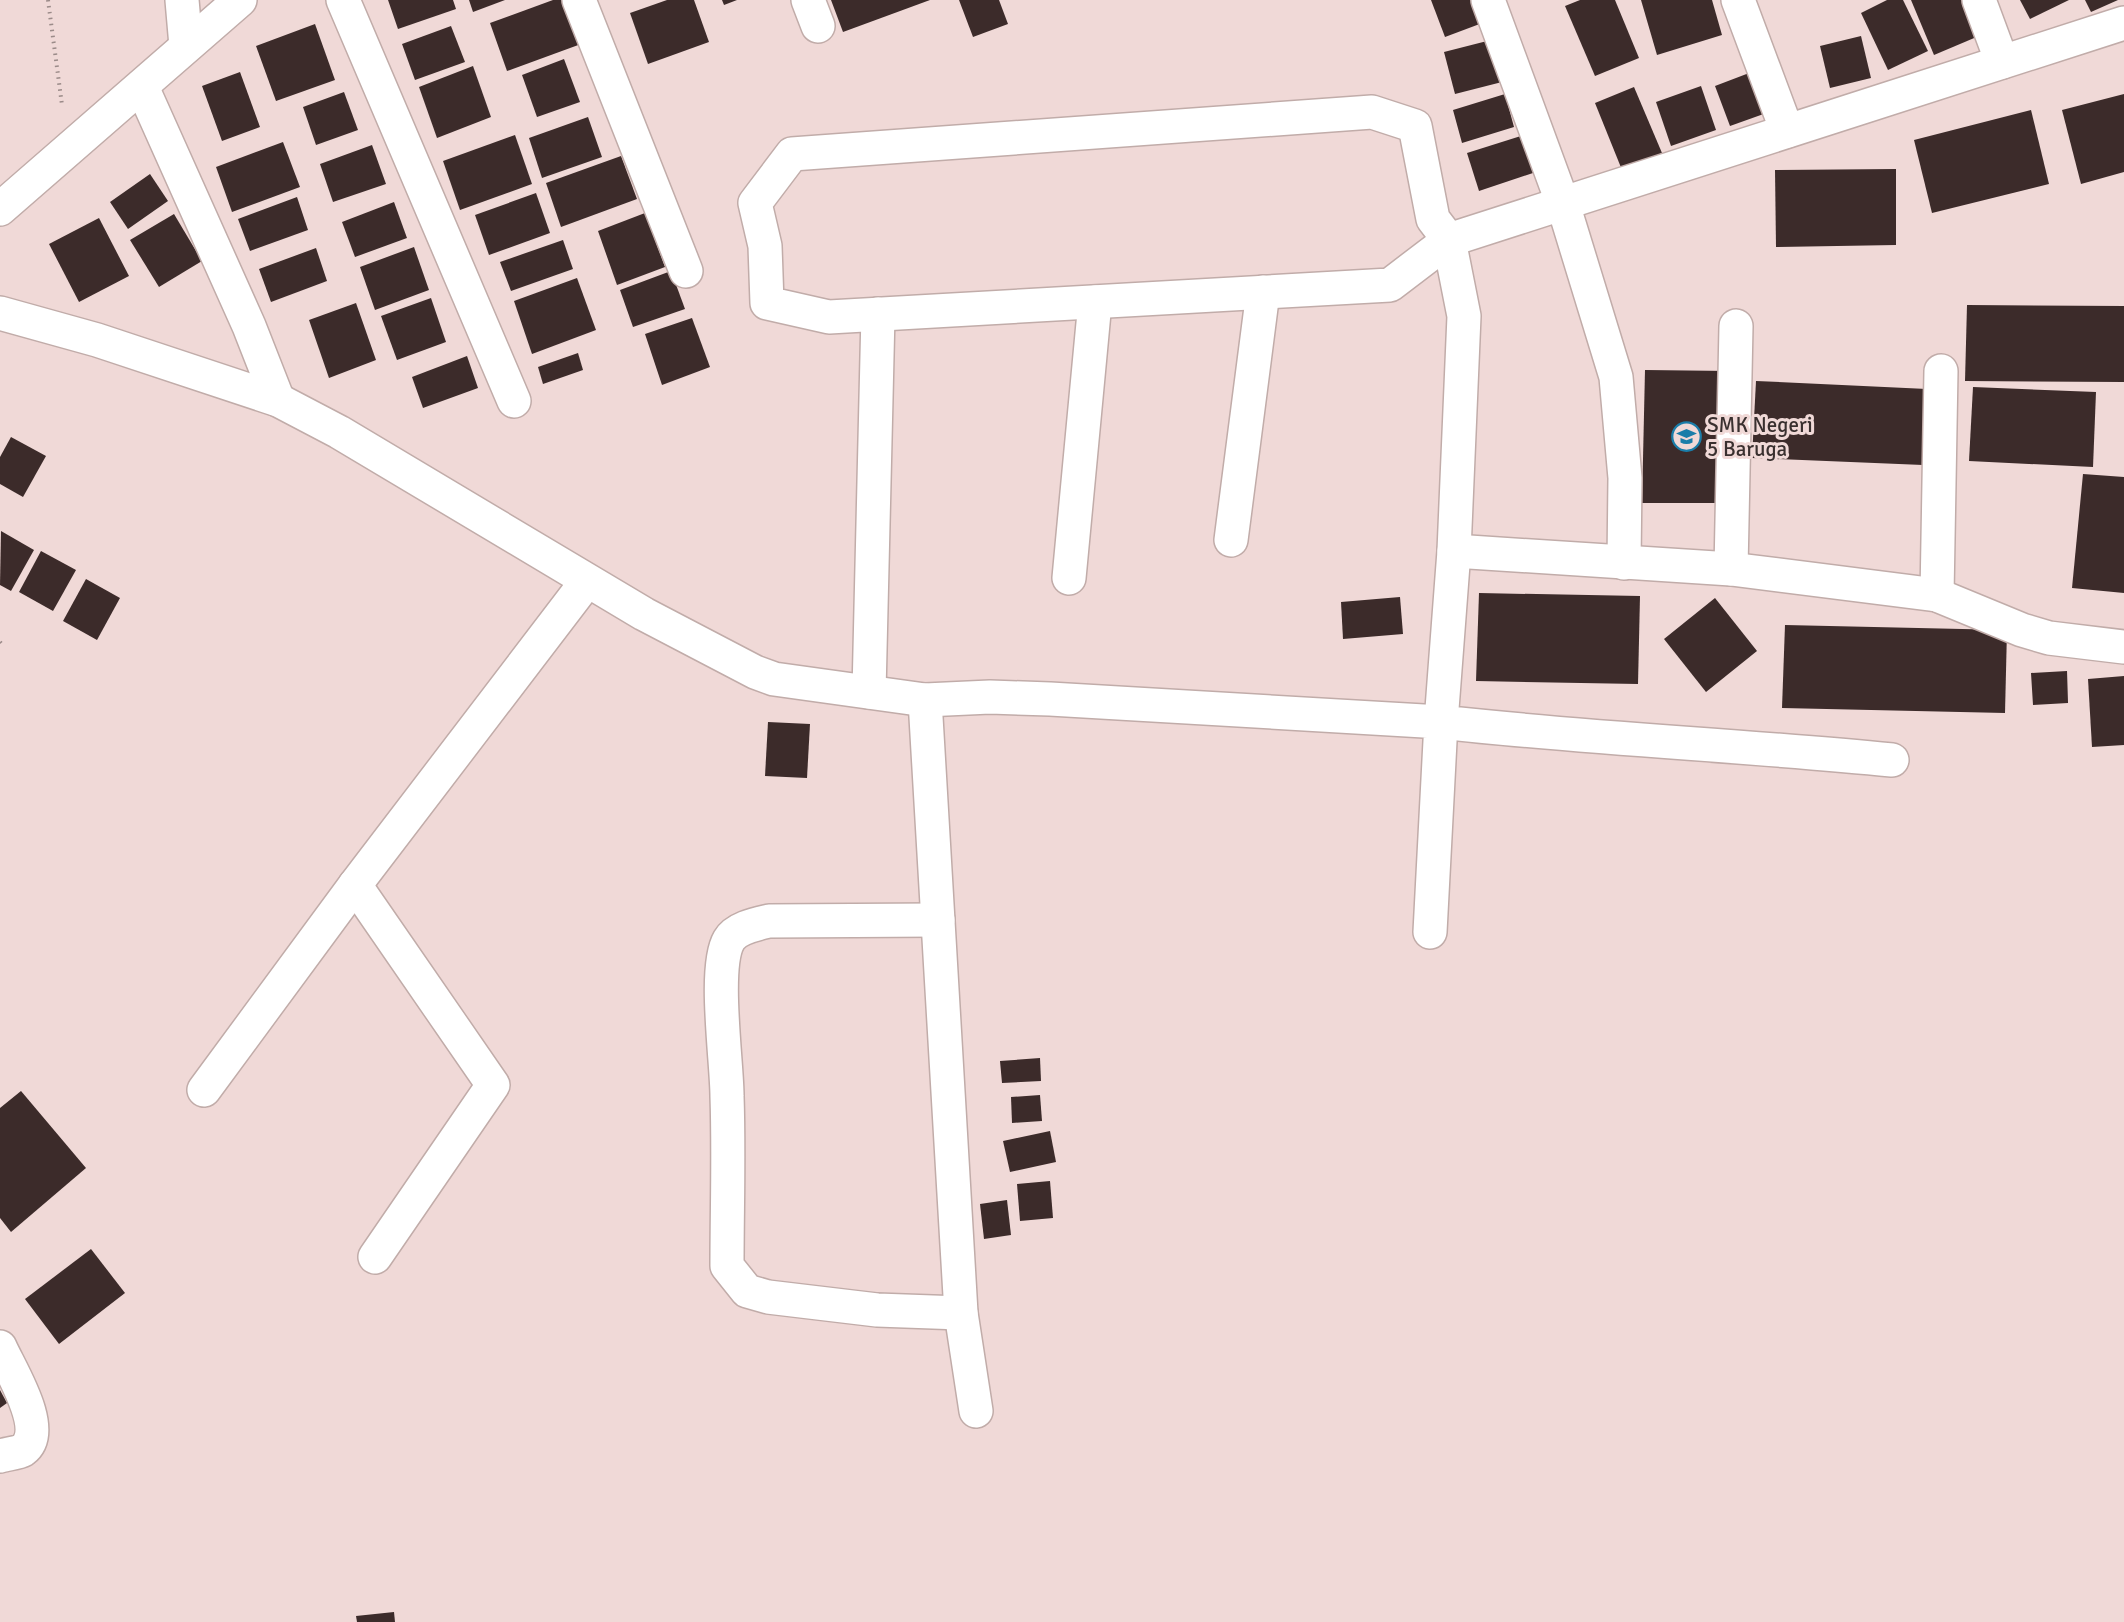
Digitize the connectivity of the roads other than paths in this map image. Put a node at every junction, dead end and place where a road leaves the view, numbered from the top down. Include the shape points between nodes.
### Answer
1 (182, 0) edge
2 (240, 0) edge
3 (343, 0) edge
4 (579, 0) edge
5 (1488, 0) edge
6 (1738, 0) edge
7 (1979, 0) edge
8 (2124, 23) edge
9 (186, 46) junction
10 (2002, 62) junction
11 (142, 87) junction
12 (1787, 131) junction
13 (1563, 204) junction
14 (0, 209) edge
15 (1449, 240) junction
16 (686, 271) dead end
17 (1263, 292) junction
18 (1095, 302) junction
19 (0, 313) edge
20 (878, 314) junction
21 (1736, 326) dead end
22 (1941, 371) dead end
23 (278, 400) junction
24 (514, 401) dead end
25 (1231, 540) dead end
26 (1454, 551) junction
27 (1624, 563) junction
28 (1731, 569) junction
29 (1069, 578) dead end
30 (587, 581) junction
31 (1937, 596) junction
32 (2124, 647) edge
33 (869, 692) junction
34 (926, 700) junction
35 (1441, 722) junction
36 (1892, 760) dead end
37 (356, 885) junction
38 (938, 920) junction
39 (1430, 932) dead end
40 (204, 1090) dead end
41 (375, 1257) dead end
42 (961, 1313) junction
43 (0, 1347) edge
44 (976, 1411) dead end
45 (0, 1456) edge

1 - 9 street
2 - 9 street
3 - 24 street
4 - 16 street
5 - 13 street
6 - 12 street
7 - 10 street
8 - 10 street
9 - 11 street
10 - 12 street
11 - 14 street
11 - 23 street
12 - 13 street
13 - 15 street
13 - 27 street via 1616,377 1625,478
15 - 17 street via 1390,285
15 - 20 street via 1433,219 1415,126 1372,112 792,154 755,203 765,246 767,303 829,317
15 - 26 street via 1464,316
17 - 18 street
17 - 25 street
18 - 20 street
18 - 29 street
19 - 23 street via 98,340
20 - 33 street
21 - 28 street
22 - 31 street
23 - 30 street via 339,432
26 - 27 street
26 - 35 street
27 - 28 street
28 - 31 street
30 - 33 street via 755,672 793,682
30 - 37 street
31 - 32 street via 2049,638
33 - 34 street
34 - 35 street via 1040,699
34 - 38 street
35 - 36 street
35 - 39 street
37 - 40 street
37 - 41 street via 493,1085
38 - 42 street
38 - 42 street via 769,921 747,927 730,938 723,952 722,978 728,1096 726,1266 747,1291 768,1297 877,1310
42 - 44 street
43 - 45 street via 33,1421 33,1435 22,1450

